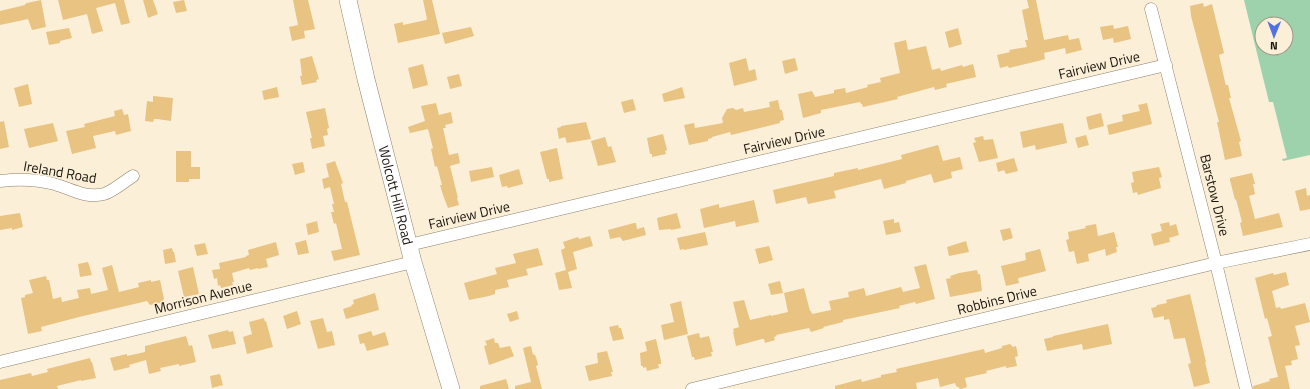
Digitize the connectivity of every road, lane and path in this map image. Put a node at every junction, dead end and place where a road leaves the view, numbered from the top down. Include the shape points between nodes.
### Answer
1 (348, 0) edge
2 (1151, 9) dead end
3 (1166, 65) junction
4 (133, 176) dead end
5 (0, 181) edge
6 (1310, 244) edge
7 (409, 245) junction
8 (413, 262) junction
9 (1216, 263) junction
10 (0, 362) edge
11 (451, 389) edge
12 (692, 389) edge
13 (1246, 389) edge

1 - 7 street, Wolcott Hill Road
2 - 3 street, Barstow Drive
3 - 7 street, Fairview Drive
3 - 9 street, Barstow Drive
4 - 5 street, Ireland Road via 106,193 91,195 72,192 50,183 27,180
6 - 9 street, Robbins Drive
7 - 8 street, Wolcott Hill Road
8 - 10 street, Morrison Avenue
8 - 11 street, Wolcott Hill Road
9 - 12 street, Robbins Drive
9 - 13 street, Barstow Drive

